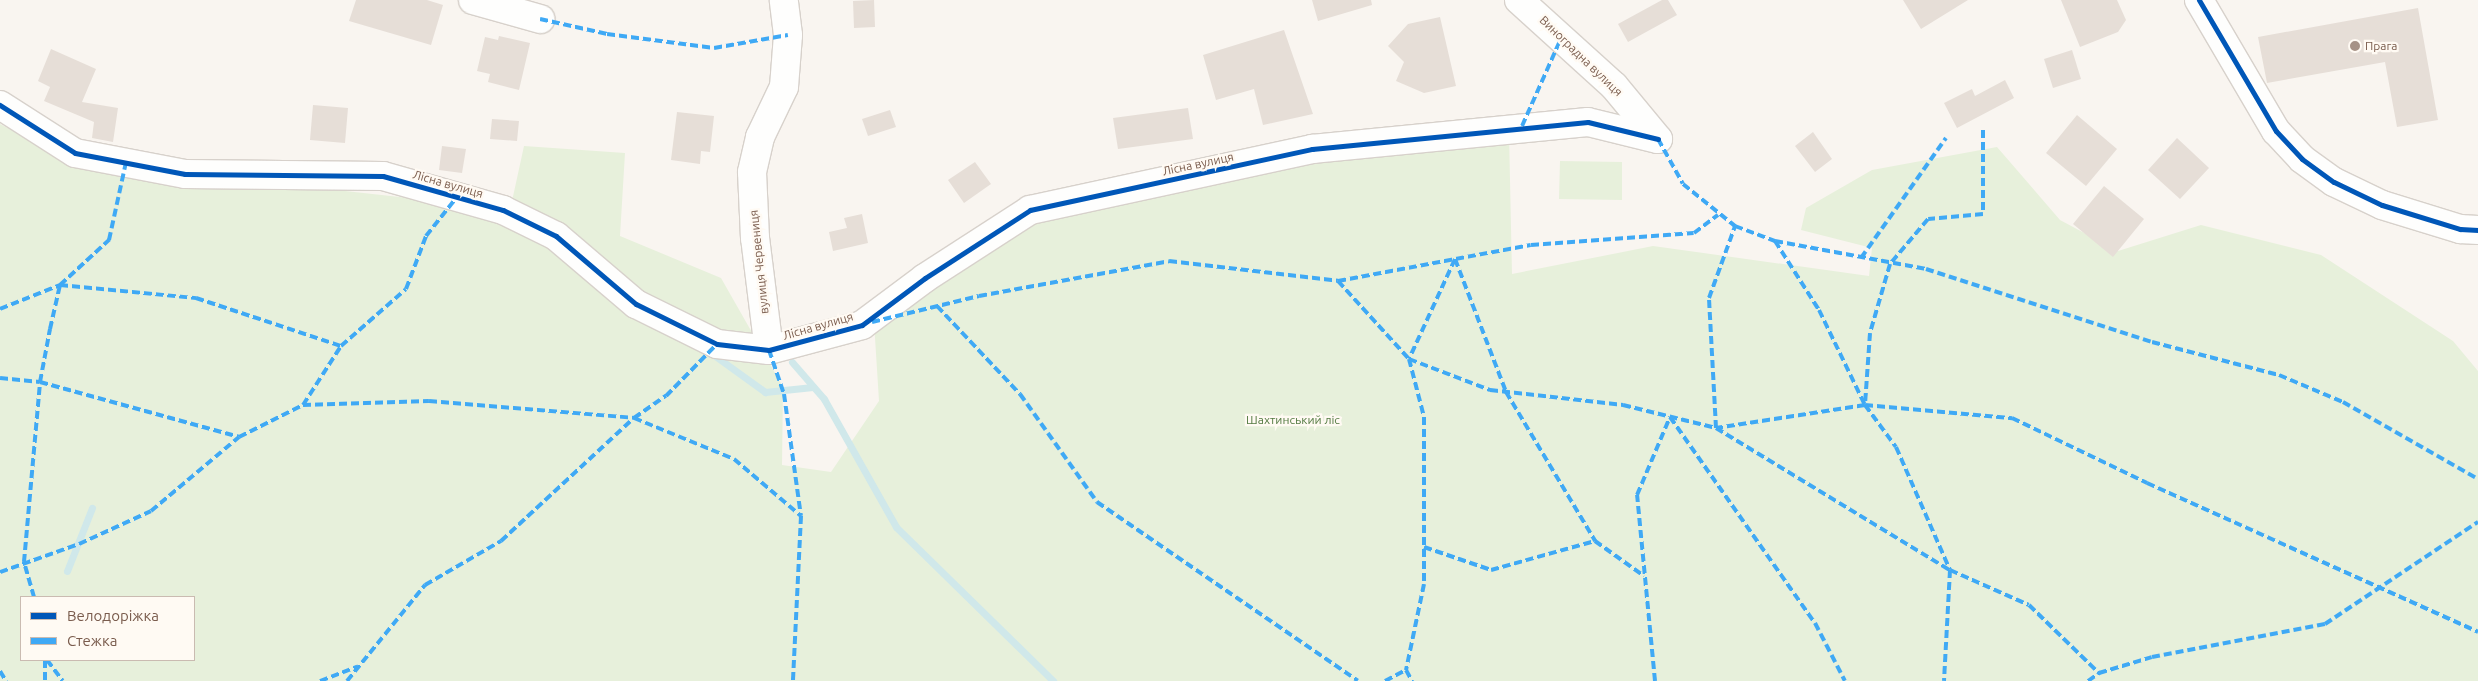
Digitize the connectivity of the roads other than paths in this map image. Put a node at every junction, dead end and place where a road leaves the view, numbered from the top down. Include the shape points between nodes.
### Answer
1 (473, 0) edge
2 (784, 0) edge
3 (1519, 0) edge
4 (2199, 0) edge
5 (540, 19) dead end
6 (0, 105) edge
7 (1658, 139) joint
8 (2478, 230) edge
9 (769, 350) junction

1 - 5 street
2 - 9 street, вулиця Червениця via 788,35 784,87 760,138 752,172 754,238
3 - 7 street, Виноградна вулиця via 1614,86
4 - 8 street via 2276,130 2302,159 2334,182 2382,205 2460,229
6 - 9 street, Лісна вулиця via 75,153 184,174 383,176 503,210 556,236 636,304 717,344
7 - 9 street, Лісна вулиця via 1588,122 1312,149 1030,210 925,278 862,324

